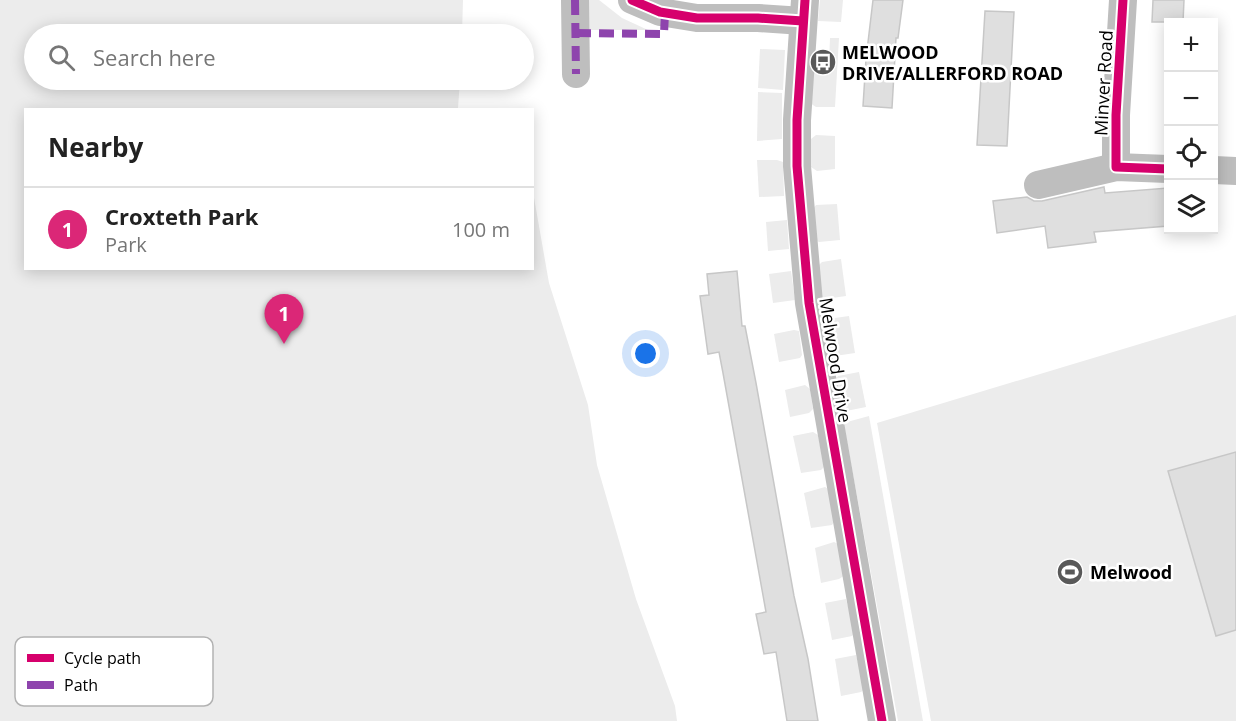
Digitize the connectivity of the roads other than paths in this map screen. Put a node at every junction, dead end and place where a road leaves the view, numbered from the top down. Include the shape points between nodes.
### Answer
1 (575, 0) edge
2 (632, 0) edge
3 (1123, 0) edge
4 (804, 10) edge
5 (576, 74) dead end
6 (1116, 167) junction
7 (1164, 169) edge
8 (1218, 170) edge
9 (1236, 171) edge
10 (1038, 185) dead end
11 (882, 721) edge

1 - 5 street
2 - 4 street via 660,12 697,18 758,18
3 - 6 street, Minver Road
4 - 11 street, Melwood Drive via 797,166 809,303
6 - 7 street
6 - 10 street
8 - 9 street

